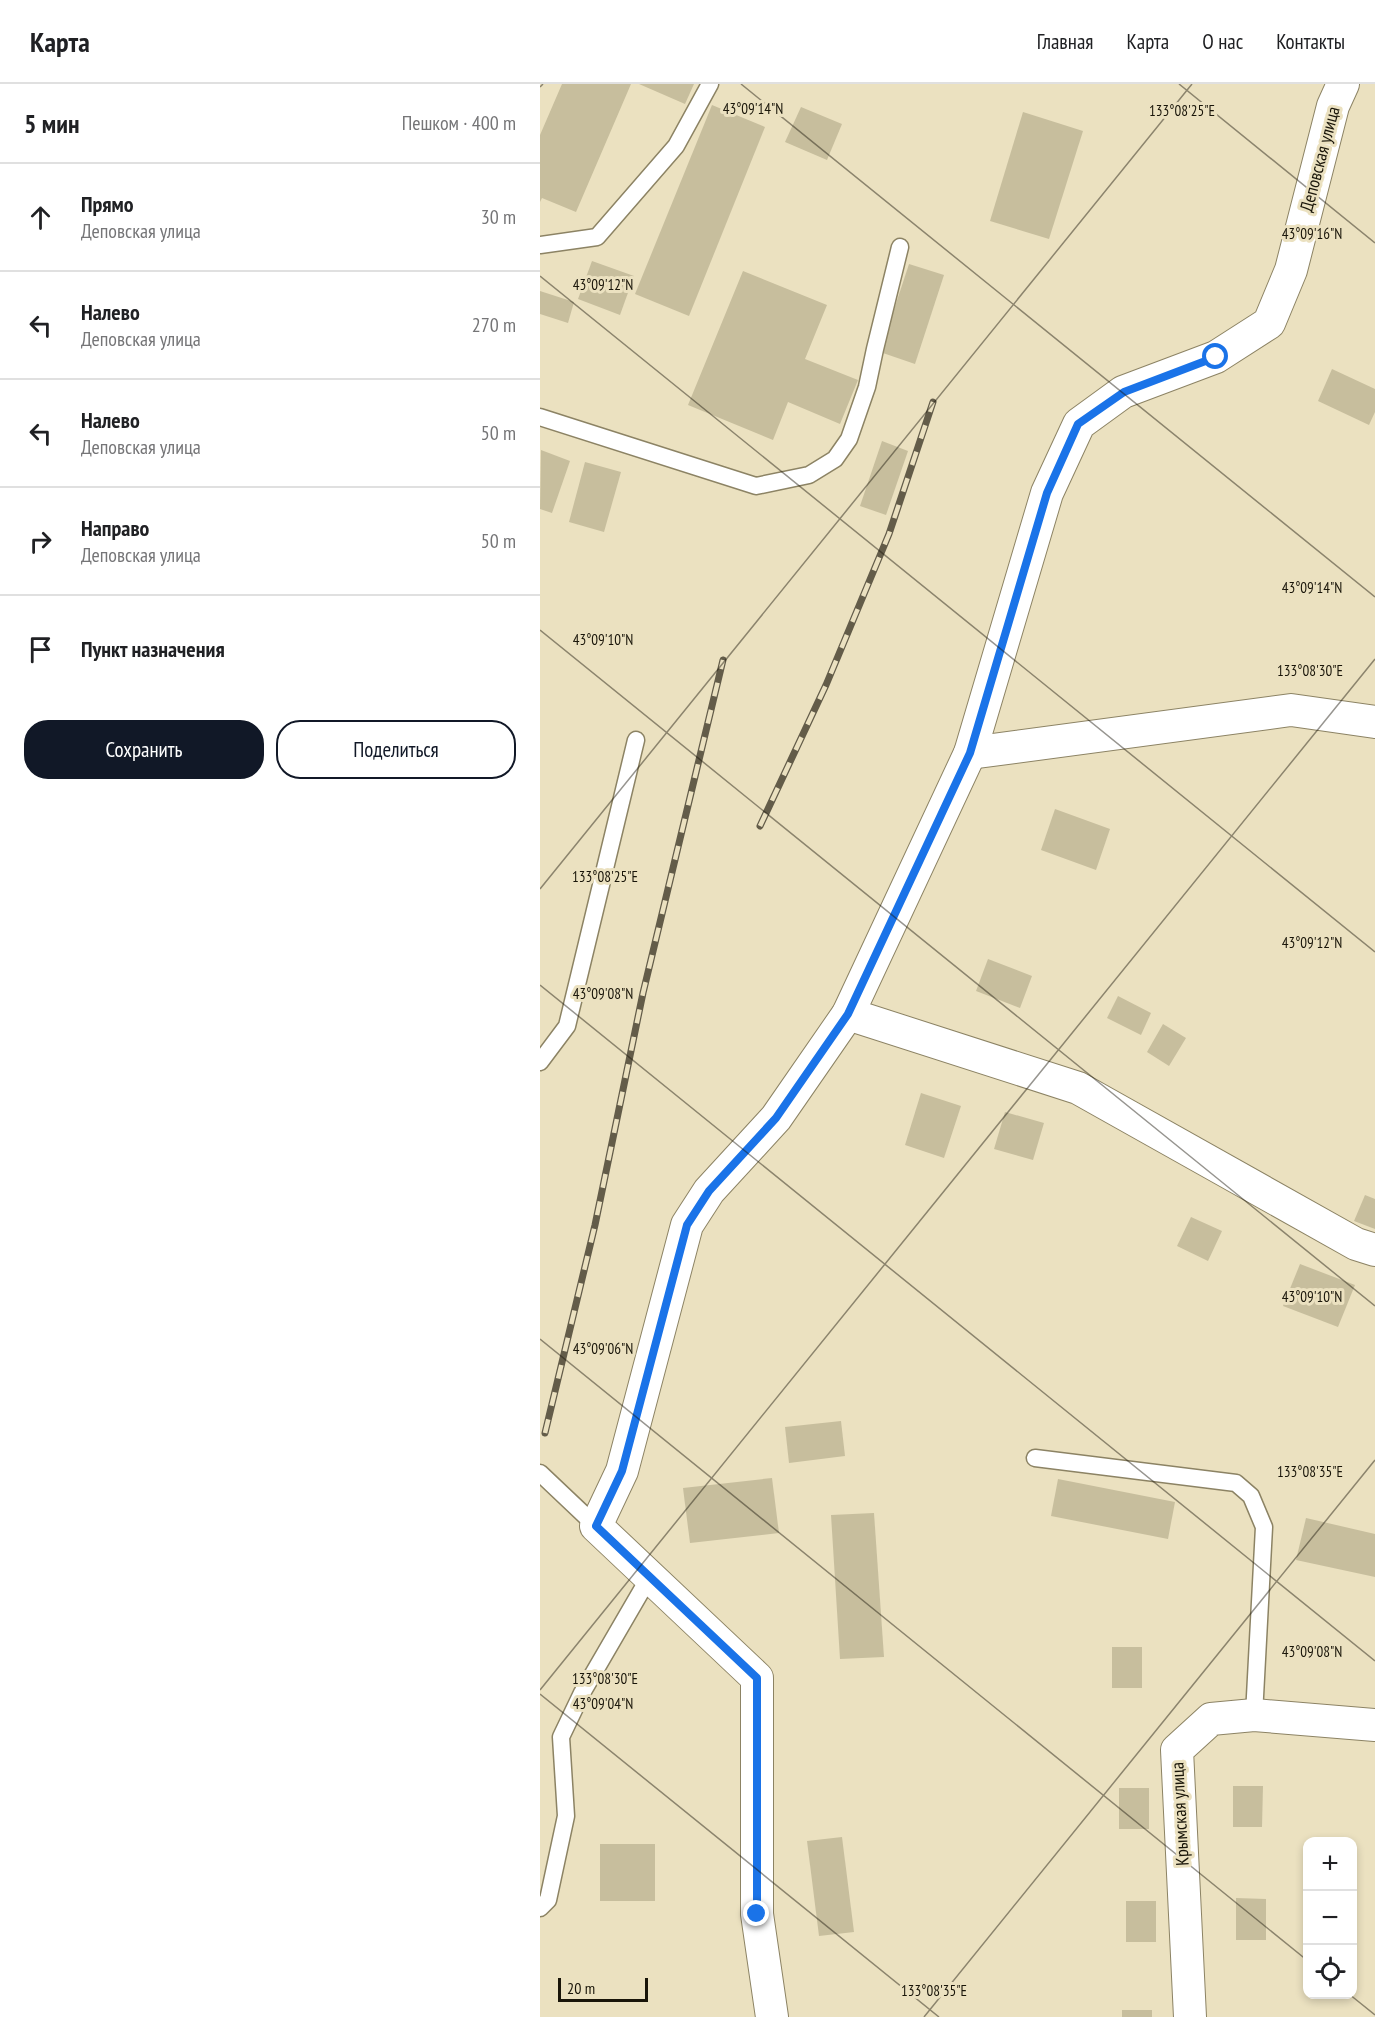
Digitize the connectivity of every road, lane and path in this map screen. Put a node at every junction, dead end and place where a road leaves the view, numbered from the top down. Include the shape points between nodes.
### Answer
1 (710, 84) edge
2 (1343, 84) edge
3 (540, 245) edge
4 (900, 247) dead end
5 (540, 417) edge
6 (1375, 722) edge
7 (636, 740) dead end
8 (970, 753) junction
9 (848, 1014) junction
10 (540, 1062) edge
11 (1375, 1250) edge
12 (1035, 1458) dead end
13 (540, 1473) edge
14 (596, 1526) junction
15 (650, 1576) junction
16 (1254, 1715) junction
17 (1375, 1725) edge
18 (540, 1908) edge
19 (772, 2017) edge
20 (1190, 2017) edge

1 - 3 lane via 676,146 597,237
2 - 8 street, Деповская улица via 1332,106 1291,270 1269,323 1216,357 1124,392 1078,424 1047,493
4 - 5 lane via 867,387 849,439 835,459 809,476 756,486
6 - 8 street via 1291,710
7 - 10 lane via 567,1026
8 - 9 street, Деповская улица
9 - 11 street via 1078,1088 1356,1244
9 - 14 street, Деповская улица via 776,1118 709,1191 687,1225 622,1471
12 - 16 lane via 1236,1483 1251,1496 1264,1527
13 - 14 lane
14 - 15 street
15 - 18 lane via 561,1737 566,1816 548,1900
15 - 19 street via 757,1678 757,1914
16 - 17 street, Крымская улица
16 - 20 street, Крымская улица via 1211,1719 1177,1750

